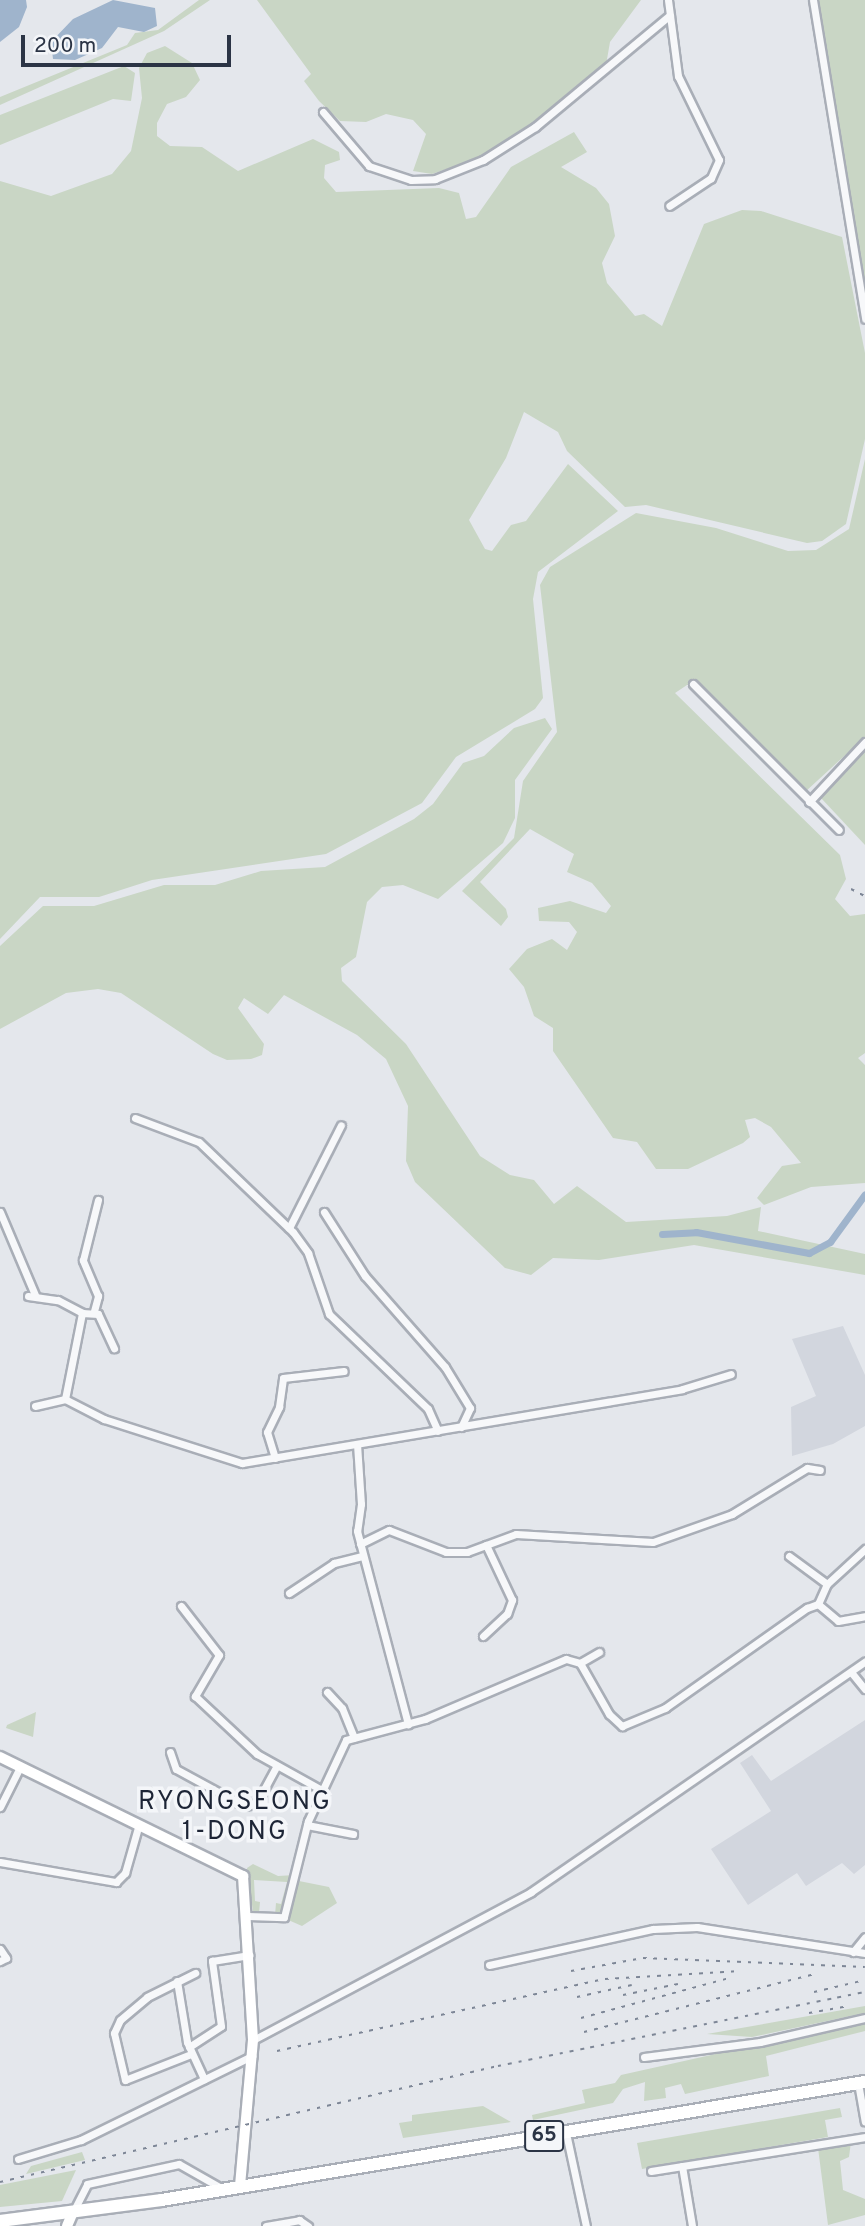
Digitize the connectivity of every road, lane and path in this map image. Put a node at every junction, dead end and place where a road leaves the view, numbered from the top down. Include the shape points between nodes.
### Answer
1 (668, 0) edge
2 (813, 0) edge
3 (670, 15) junction
4 (323, 112) dead end
5 (669, 206) dead end
6 (865, 319) edge
7 (693, 684) dead end
8 (865, 742) edge
9 (809, 802) junction
10 (839, 830) dead end
11 (135, 1118) dead end
12 (341, 1125) dead end
13 (98, 1200) dead end
14 (324, 1212) dead end
15 (0, 1213) edge
16 (289, 1228) junction
17 (94, 1311) junction
18 (82, 1313) junction
19 (114, 1349) dead end
20 (344, 1371) dead end
21 (731, 1374) dead end
22 (65, 1399) junction
23 (35, 1406) dead end
24 (461, 1427) junction
25 (438, 1431) junction
26 (357, 1444) junction
27 (275, 1458) junction
28 (820, 1470) dead end
29 (360, 1544) junction
30 (486, 1545) junction
31 (865, 1549) edge
32 (362, 1556) junction
33 (789, 1556) dead end
34 (827, 1584) junction
35 (289, 1593) dead end
36 (818, 1604) junction
37 (181, 1606) dead end
38 (863, 1612) edge
39 (483, 1636) dead end
40 (599, 1652) dead end
41 (865, 1662) edge
42 (580, 1663) junction
43 (851, 1672) junction
44 (865, 1689) edge
45 (327, 1692) dead end
46 (408, 1724) junction
47 (354, 1738) junction
48 (170, 1752) dead end
49 (0, 1757) edge
50 (20, 1767) junction
51 (276, 1767) junction
52 (320, 1789) junction
53 (1, 1803) edge
54 (139, 1824) junction
55 (307, 1825) junction
56 (631, 1825) junction
57 (637, 1833) dead end
58 (353, 1834) dead end
59 (0, 1862) edge
60 (248, 1916) junction
61 (865, 1937) edge
62 (0, 1950) edge
63 (853, 1952) junction
64 (865, 1953) edge
65 (250, 1955) junction
66 (0, 1961) edge
67 (489, 1965) dead end
68 (195, 1973) dead end
69 (177, 1981) junction
70 (865, 2018) edge
71 (253, 2040) junction
72 (190, 2050) junction
73 (252, 2056) junction
74 (644, 2057) dead end
75 (204, 2078) junction
76 (861, 2082) edge
77 (865, 2121) edge
78 (566, 2133) junction
79 (865, 2137) edge
80 (18, 2159) dead end
81 (682, 2166) junction
82 (651, 2171) dead end
83 (240, 2187) junction
84 (223, 2189) junction
85 (73, 2211) junction
86 (0, 2221) edge
87 (67, 2226) edge
88 (266, 2226) edge
89 (308, 2226) edge
90 (586, 2226) edge
91 (692, 2226) edge

1 - 3 street
2 - 6 street
3 - 4 street via 535,127 483,160 435,179 411,180 369,166
3 - 5 street via 678,76 719,160 710,178
7 - 9 street
8 - 9 street
9 - 10 street
11 - 16 street via 199,1142
12 - 16 street
13 - 17 street via 83,1260 98,1296
14 - 24 street via 365,1276 445,1367 470,1408
15 - 18 street via 32,1296
16 - 25 street via 308,1253 329,1314 428,1409
17 - 18 street
17 - 19 street
18 - 22 street
20 - 27 street via 283,1378 282,1397 267,1432
21 - 24 street via 682,1389
22 - 23 street
22 - 27 street via 96,1416 203,1453 242,1463
24 - 25 street
25 - 26 street
26 - 27 street
26 - 29 street
28 - 30 street via 807,1468 723,1518 653,1542 516,1534
29 - 30 street via 389,1530 446,1552
29 - 32 street
30 - 39 street via 512,1600 507,1614
31 - 34 street
32 - 35 street via 337,1561
32 - 46 street
33 - 34 street
34 - 36 street
36 - 38 street via 838,1621
36 - 42 street via 666,1708 622,1726 609,1714
37 - 51 street via 219,1655 195,1696
40 - 42 street
41 - 43 street
42 - 46 street via 566,1659
43 - 44 street
43 - 56 street
45 - 47 street via 342,1708
46 - 47 street
47 - 52 street via 338,1741
48 - 51 street via 176,1769 244,1806 256,1804
49 - 50 main road
50 - 53 street
50 - 54 main road
51 - 52 street
52 - 55 street
54 - 59 street via 125,1873 116,1882
54 - 60 main road via 243,1876
55 - 58 street
55 - 60 street via 284,1917
56 - 57 street
56 - 71 street via 531,1892
60 - 65 main road
61 - 63 street
62 - 66 street via 6,1958
63 - 64 street
63 - 67 street via 686,1927 653,1929
65 - 71 main road
65 - 72 street via 212,1961 221,2026
68 - 69 street
69 - 72 street
69 - 72 street via 147,1997 116,2026 121,2077 131,2079
70 - 74 street via 760,2042
71 - 73 main road
72 - 75 street
73 - 75 street
73 - 83 main road
75 - 80 street via 81,2140
76 - 77 street
76 - 78 main road, 65
78 - 83 main road, 65
78 - 90 street
79 - 81 street
81 - 82 street
81 - 91 street
83 - 84 main road, 65
84 - 85 main road, 65
84 - 85 street via 179,2164 86,2184
85 - 86 main road, 65
85 - 87 main road
88 - 89 street via 299,2220

